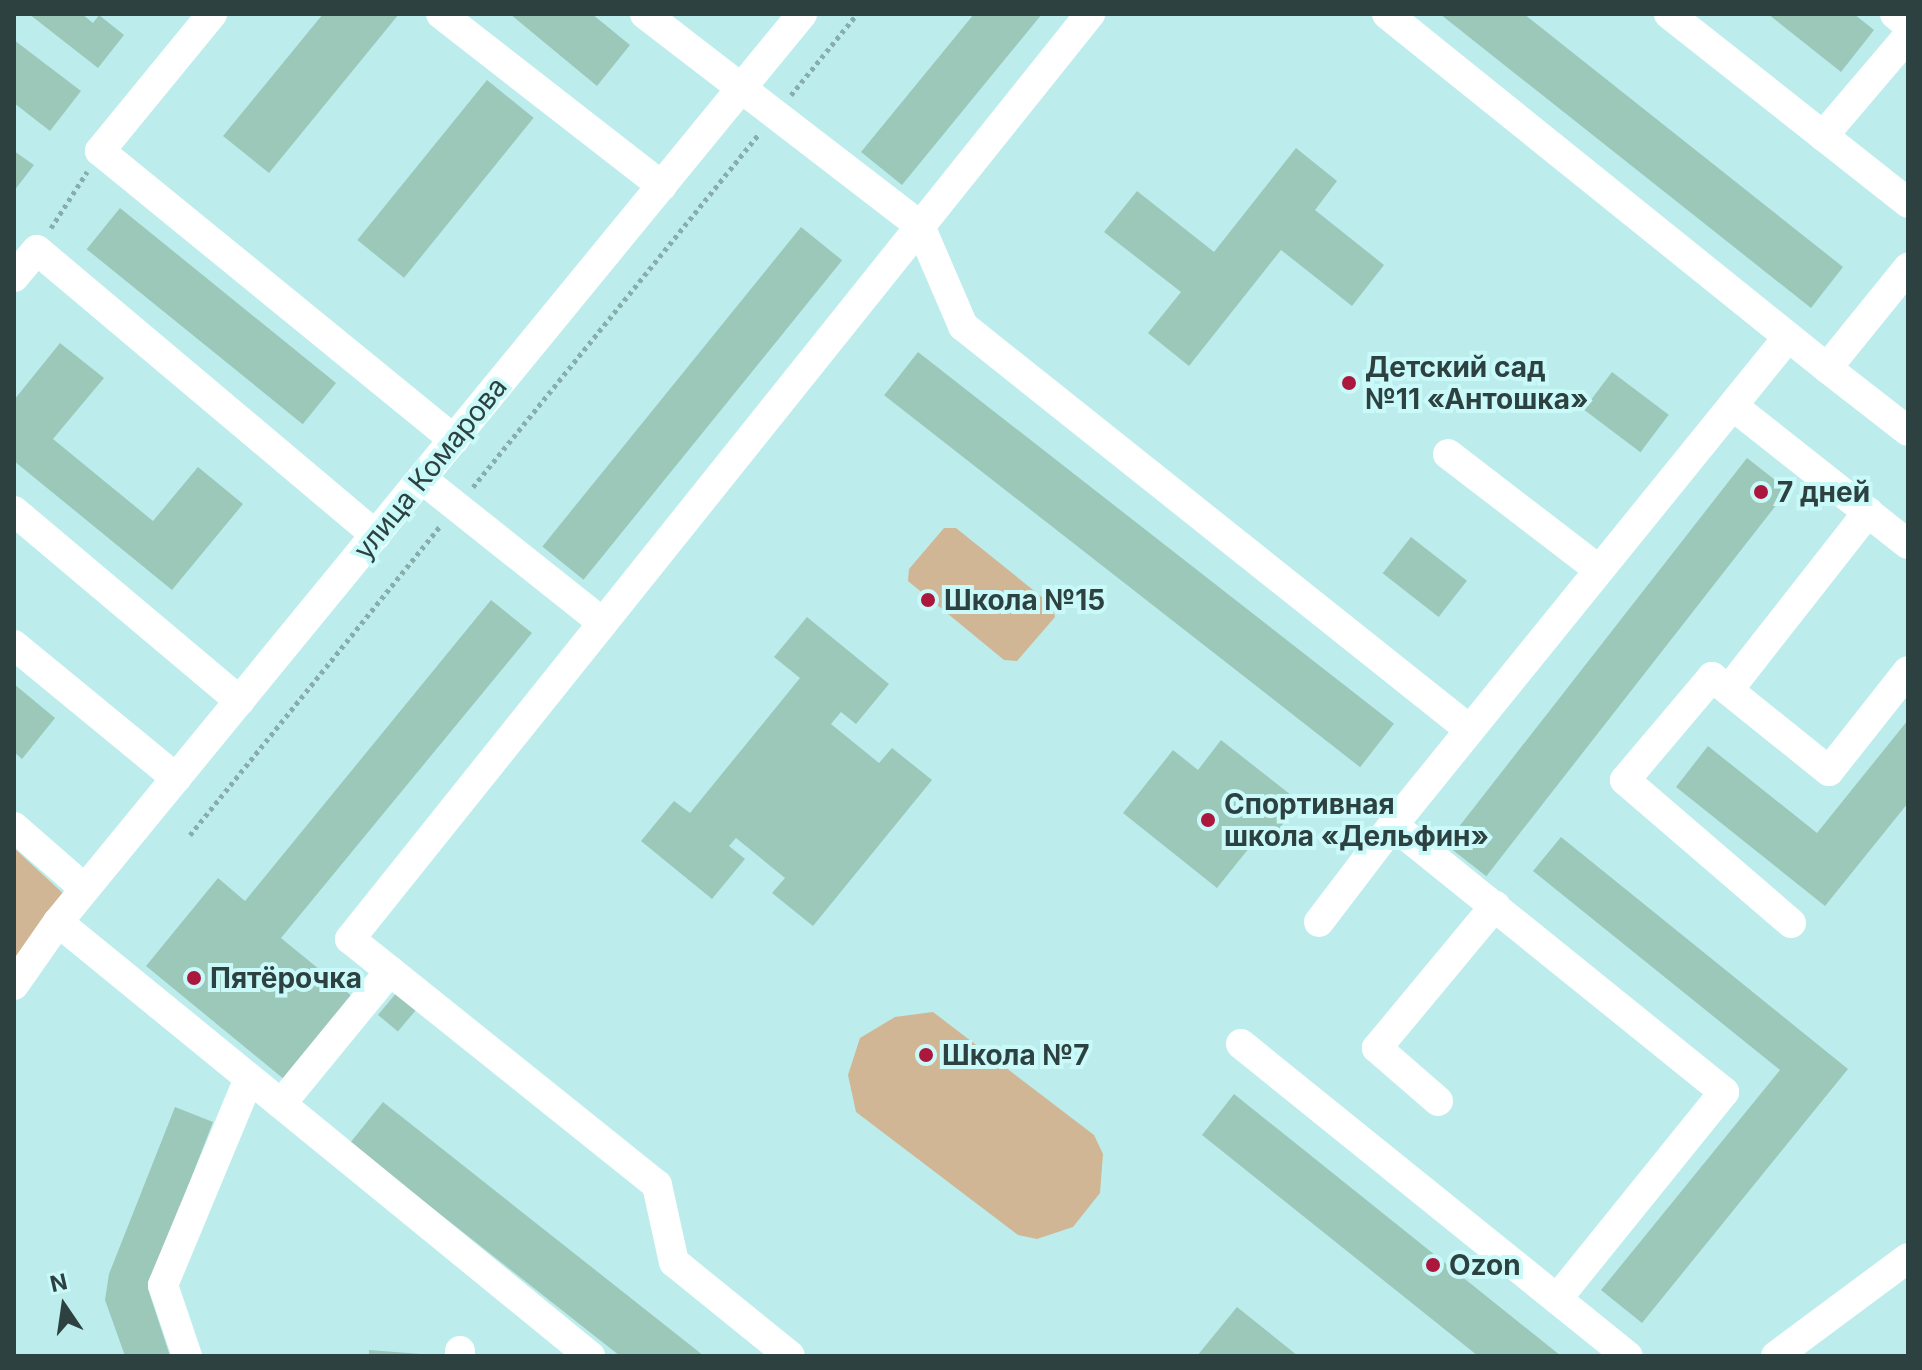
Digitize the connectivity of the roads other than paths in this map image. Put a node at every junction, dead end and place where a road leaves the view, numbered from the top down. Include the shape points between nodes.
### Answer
1 (212, 14) edge
2 (441, 14) edge
3 (645, 14) edge
4 (802, 14) edge
5 (1090, 14) edge
6 (1387, 14) edge
7 (1669, 14) edge
8 (1895, 14) edge
9 (1908, 25) edge
10 (1908, 36) edge
11 (740, 92) junction
12 (1823, 136) junction
13 (662, 186) junction
14 (1908, 203) edge
15 (920, 226) junction
16 (1908, 268) edge
17 (14, 277) edge
18 (1788, 337) junction
19 (1827, 368) junction
20 (1733, 406) junction
21 (1908, 431) edge
22 (454, 440) junction
23 (1448, 454) dead end
24 (422, 479) junction
25 (14, 511) edge
26 (1868, 512) junction
27 (376, 535) junction
28 (1908, 544) edge
29 (1599, 570) junction
30 (603, 623) junction
31 (14, 645) edge
32 (1908, 671) edge
33 (1730, 688) junction
34 (240, 701) junction
35 (1470, 730) junction
36 (176, 778) junction
37 (1393, 825) junction
38 (14, 827) edge
39 (85, 889) junction
40 (1495, 906) junction
41 (58, 922) junction
42 (1319, 922) dead end
43 (1791, 923) dead end
44 (390, 971) junction
45 (14, 985) edge
46 (1241, 1044) dead end
47 (249, 1078) junction
48 (1438, 1101) dead end
49 (281, 1104) junction
50 (1908, 1258) edge
51 (1557, 1299) junction
52 (187, 1356) edge
53 (590, 1356) edge
54 (790, 1356) edge
55 (1628, 1356) edge
56 (1776, 1356) edge

1 - 22 street via 100,151
2 - 13 street
3 - 11 street
4 - 11 street, улица Комарова
5 - 15 street
6 - 18 street
7 - 12 street
8 - 9 street
10 - 12 street
11 - 13 street, улица Комарова
11 - 15 street
12 - 14 street
13 - 22 street, улица Комарова
15 - 30 street
15 - 35 street via 963,326
16 - 19 street
17 - 27 street via 37,250
18 - 19 street
18 - 20 street
19 - 21 street
20 - 26 street
20 - 29 street
22 - 24 street, улица Комарова
23 - 29 street
24 - 27 street, улица Комарова
24 - 30 street
25 - 34 street
26 - 28 street
26 - 33 street
27 - 34 street, улица Комарова
29 - 35 street
30 - 44 street via 350,939
31 - 36 street
32 - 33 street via 1829,771
33 - 43 street via 1712,677 1625,780
34 - 36 street, улица Комарова
35 - 37 street
36 - 39 street, улица Комарова
37 - 40 street
37 - 42 street
38 - 39 street
39 - 41 street, улица Комарова
40 - 48 street via 1377,1048
40 - 51 street via 1724,1092
41 - 45 street, улица Комарова
41 - 47 street
44 - 49 street
44 - 54 street via 657,1185 674,1262
46 - 51 street
47 - 49 street
47 - 52 street via 163,1285
49 - 53 street
50 - 56 street
51 - 55 street

